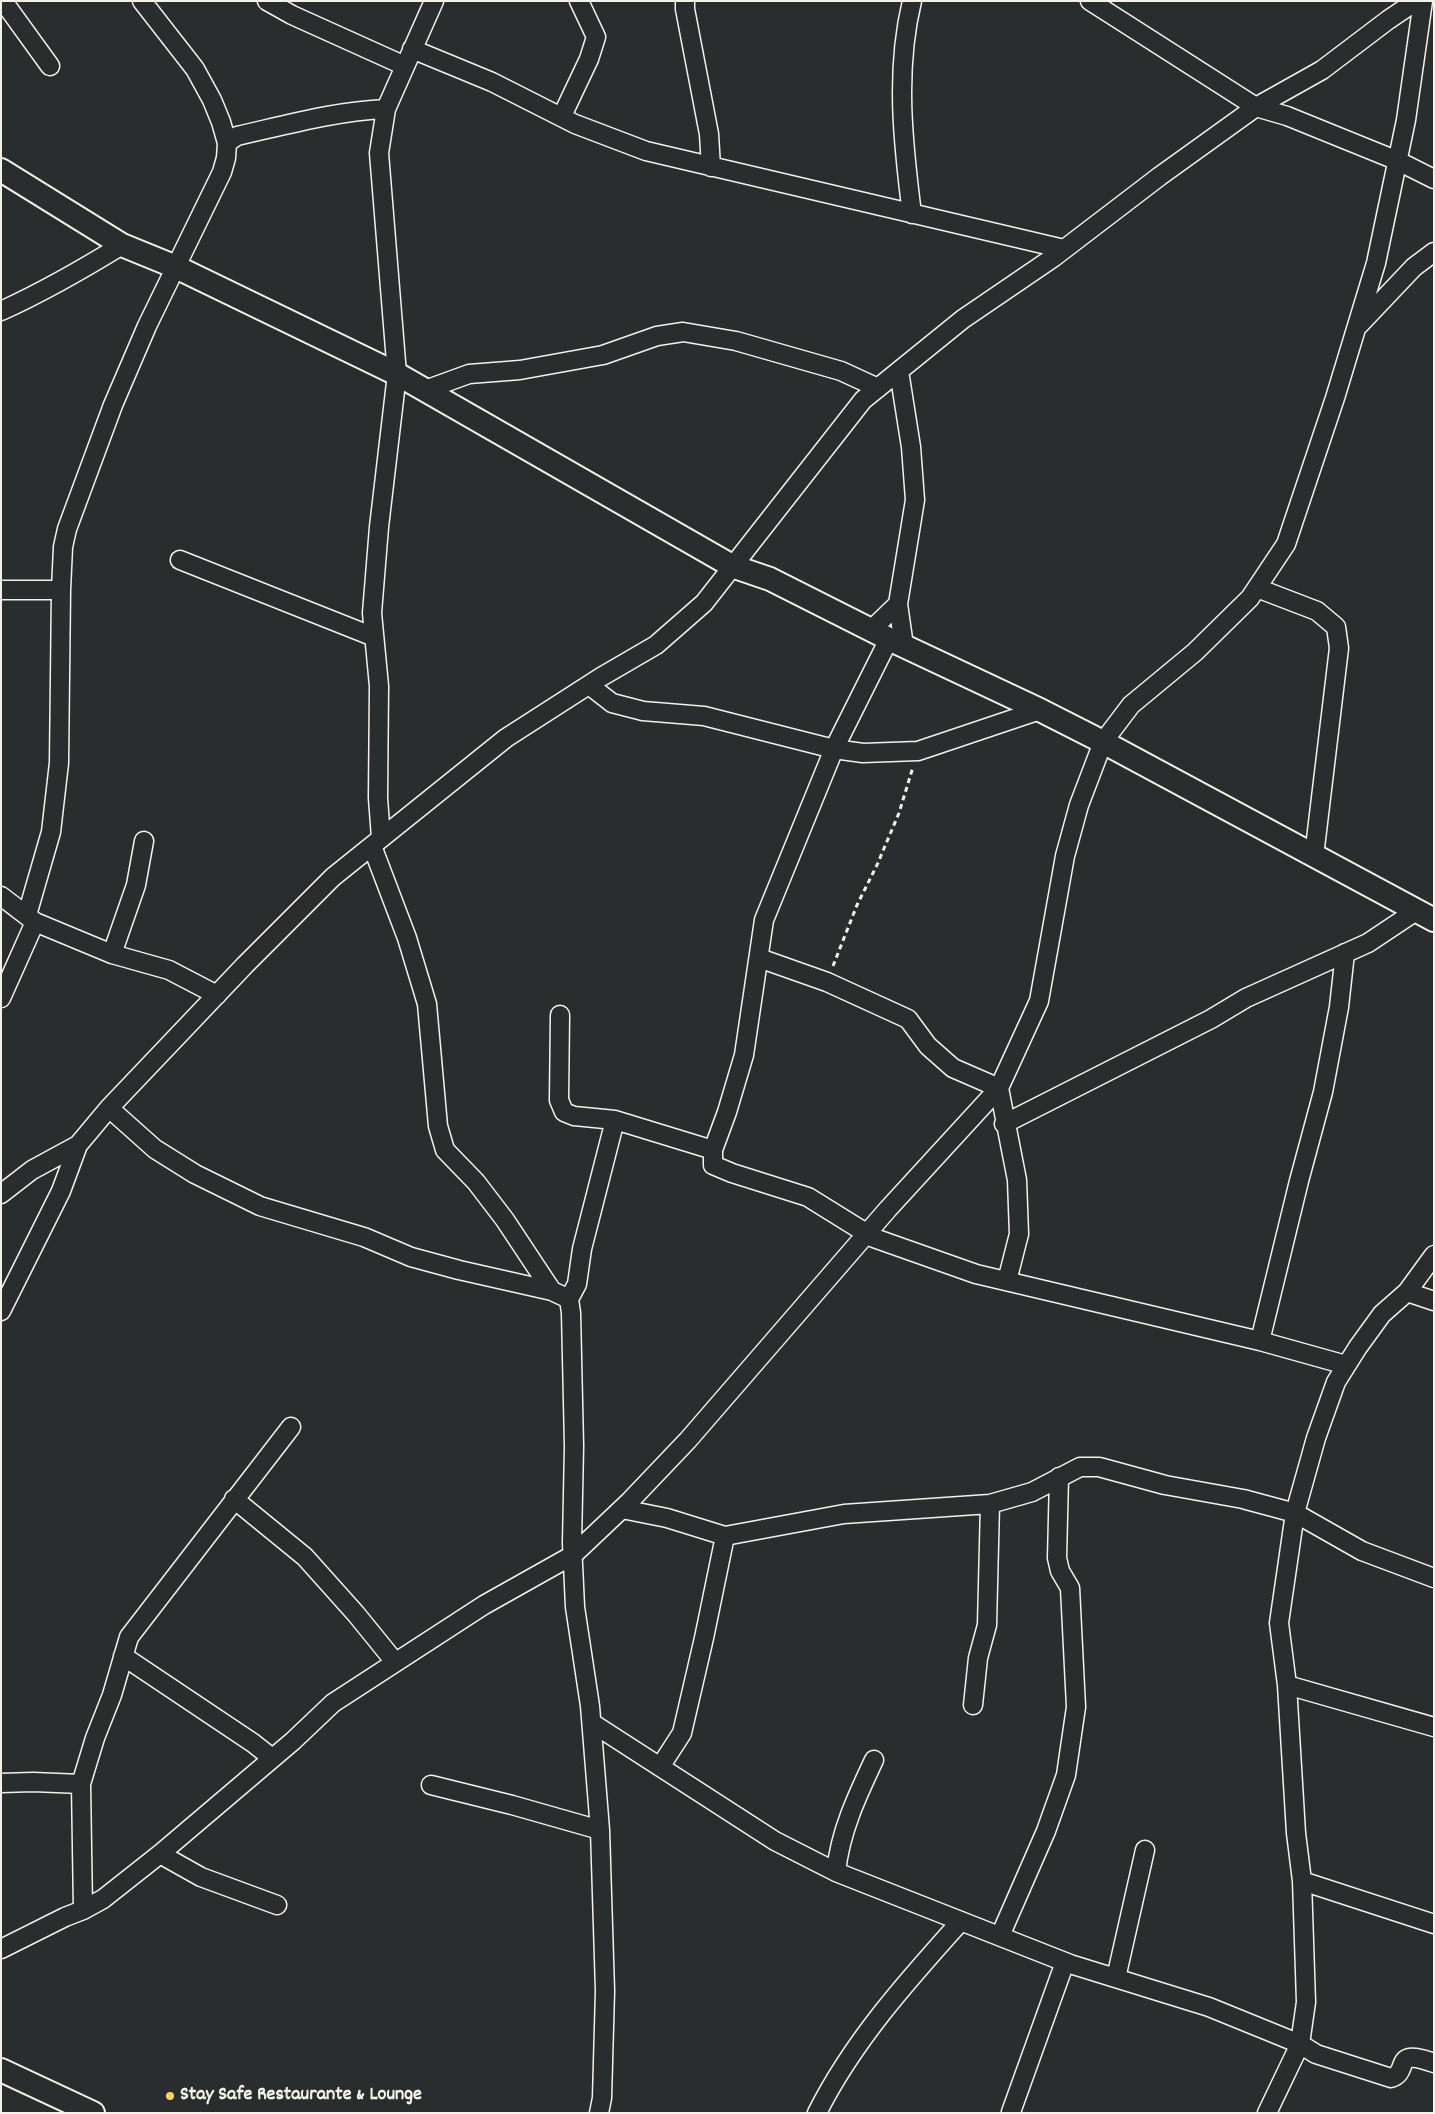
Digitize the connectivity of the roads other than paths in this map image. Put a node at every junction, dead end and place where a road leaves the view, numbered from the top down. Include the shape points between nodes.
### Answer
1 (3, 1) edge
2 (142, 1) edge
3 (266, 1) edge
4 (434, 1) edge
5 (578, 1) edge
6 (685, 1) edge
7 (912, 1) edge
8 (1090, 1) edge
9 (1416, 1) edge
10 (1423, 1) edge
11 (412, 49) junction
12 (50, 66) dead end
13 (405, 66) junction
14 (1256, 107) junction
15 (386, 109) junction
16 (562, 116) junction
17 (227, 143) junction
18 (1398, 161) junction
19 (711, 166) junction
20 (1, 170) edge
21 (1434, 179) edge
22 (912, 214) junction
23 (122, 245) junction
24 (1064, 249) junction
25 (1434, 252) edge
26 (176, 267) junction
27 (1, 311) edge
28 (1356, 327) junction
29 (899, 371) junction
30 (397, 374) junction
31 (878, 388) junction
32 (425, 390) junction
33 (180, 560) dead end
34 (732, 566) junction
35 (1257, 588) junction
36 (1, 590) edge
37 (61, 590) junction
38 (898, 604) junction
39 (374, 638) junction
40 (888, 639) junction
41 (589, 685) junction
42 (1040, 710) junction
43 (1103, 742) junction
44 (834, 749) junction
45 (144, 841) dead end
46 (377, 842) junction
47 (1314, 856) junction
48 (1, 896) edge
49 (1425, 916) edge
50 (31, 919) junction
51 (1345, 953) junction
52 (112, 954) junction
53 (759, 958) junction
54 (216, 995) junction
55 (1, 998) edge
56 (560, 1015) dead end
57 (999, 1088) junction
58 (109, 1108) junction
59 (615, 1120) junction
60 (1004, 1124) junction
61 (78, 1145) junction
62 (713, 1150) junction
63 (1, 1194) edge
64 (866, 1235) junction
65 (1434, 1255) edge
66 (1007, 1281) junction
67 (552, 1292) junction
68 (1407, 1292) junction
69 (569, 1299) junction
70 (1434, 1301) edge
71 (1, 1311) edge
72 (1260, 1341) junction
73 (1346, 1365) junction
74 (290, 1427) dead end
75 (1059, 1477) junction
76 (234, 1500) junction
77 (990, 1504) junction
78 (622, 1509) junction
79 (1295, 1513) junction
80 (725, 1536) junction
81 (573, 1556) junction
82 (1434, 1578) edge
83 (122, 1656) junction
84 (395, 1662) junction
85 (1287, 1685) junction
86 (973, 1705) dead end
87 (592, 1723) junction
88 (1434, 1727) edge
89 (272, 1758) junction
90 (874, 1760) dead end
91 (660, 1767) junction
92 (1, 1783) edge
93 (81, 1784) junction
94 (431, 1784) dead end
95 (600, 1830) junction
96 (1145, 1850) dead end
97 (160, 1854) junction
98 (836, 1872) junction
99 (1302, 1881) junction
100 (277, 1905) dead end
101 (83, 1910) junction
102 (961, 1921) junction
103 (1434, 1924) edge
104 (1000, 1936) junction
105 (1, 1949) edge
106 (1065, 1962) junction
107 (1116, 1978) junction
108 (1300, 2044) junction
109 (1434, 2063) edge
110 (1, 2070) edge
111 (1011, 2112) edge
112 (93, 2113) edge
113 (599, 2113) edge
114 (817, 2113) edge
115 (1267, 2113) edge

1 - 12 street
2 - 17 street via 195,69 221,122
3 - 13 street
4 - 11 street
5 - 16 street via 596,37 590,59
6 - 19 street via 709,134
7 - 22 street via 902,79 904,148
8 - 14 street
9 - 14 street via 1322,70
10 - 18 street
11 - 13 street
11 - 16 street
13 - 15 street
14 - 18 street via 1287,116
14 - 24 street
15 - 17 street via 359,110 312,119 237,136
15 - 30 street via 379,153
16 - 19 street via 646,151
17 - 26 street via 222,172
18 - 21 street
18 - 28 street via 1376,263
19 - 22 street
20 - 23 street
22 - 24 street
23 - 26 street
23 - 27 street
24 - 29 street via 963,319
25 - 28 street via 1414,267
26 - 30 street
26 - 37 street via 113,405 66,529
28 - 35 street via 1286,544
29 - 31 street
29 - 38 street via 911,447 915,500
30 - 32 street
30 - 39 street via 378,537 372,613
31 - 32 street via 841,371 736,340 682,332 657,336 603,355 520,370 469,374
31 - 34 street via 864,400
32 - 34 street
33 - 39 street
34 - 40 street via 770,579
34 - 41 street via 704,602 656,645
35 - 43 street via 1196,652 1131,706
35 - 47 street via 1317,611 1336,627 1339,648
36 - 37 street
37 - 50 street via 59,763 51,832
38 - 40 street
38 - 40 street
39 - 46 street via 379,686
40 - 42 street
40 - 44 street
41 - 44 street via 612,703 643,710 704,716
41 - 46 street via 506,738
42 - 43 street
42 - 44 street via 918,751 863,753
43 - 47 street
43 - 57 street via 1079,805 1065,856 1039,1002
44 - 53 street via 764,920
45 - 52 street via 136,885
46 - 54 street via 333,877
46 - 67 street via 427,1004 438,1126 445,1150 505,1220
47 - 49 street
48 - 50 street
49 - 51 street
50 - 52 street
50 - 55 street
51 - 60 street via 1246,998
51 - 72 street via 1339,1007 1323,1092
52 - 54 street via 169,970
53 - 57 street via 827,982 908,1019 928,1046 953,1068
53 - 62 street via 744,1055
54 - 58 street
56 - 59 street via 559,1100 564,1112
57 - 60 street
57 - 64 street
58 - 61 street
58 - 67 street via 155,1149 195,1174 260,1206 364,1237 411,1257
59 - 62 street
59 - 69 street via 582,1249 577,1284
60 - 66 street via 1017,1180 1019,1234
61 - 63 street via 32,1170
61 - 71 street via 61,1191
62 - 64 street via 713,1165 808,1197
64 - 66 street via 976,1274
64 - 78 street via 688,1440
65 - 68 street
66 - 72 street
67 - 69 street
68 - 70 street
68 - 73 street via 1382,1314
69 - 81 street via 574,1437
72 - 73 street
73 - 79 street via 1336,1382 1316,1438
74 - 76 street
75 - 77 street via 1032,1492
75 - 79 street via 1080,1467 1099,1467
75 - 104 street via 1057,1558 1070,1588 1076,1707 1066,1775 1046,1831
76 - 83 street via 129,1637
76 - 84 street via 305,1557
77 - 80 street via 844,1514
77 - 86 street via 987,1625 978,1658
78 - 80 street via 667,1518
78 - 81 street
79 - 82 street via 1362,1551
79 - 85 street via 1279,1623
80 - 91 street via 682,1732
81 - 84 street via 484,1605
81 - 87 street via 575,1608
83 - 89 street
83 - 93 street
84 - 89 street via 333,1703
85 - 88 street
85 - 99 street
87 - 91 street
87 - 95 street
89 - 97 street
90 - 98 street via 853,1804 837,1855
91 - 98 street via 775,1841
92 - 93 street
93 - 101 street
94 - 95 street
95 - 113 street via 605,1991
96 - 107 street
97 - 100 street via 201,1877
97 - 101 street
98 - 102 street
99 - 103 street
99 - 108 street via 1306,2002
101 - 105 street
102 - 104 street
102 - 114 street via 900,1989 848,2061
104 - 106 street
106 - 107 street
106 - 111 street
107 - 108 street via 1209,2007
108 - 109 street via 1316,2054 1390,2078 1396,2076 1409,2057
108 - 115 street
110 - 112 street

